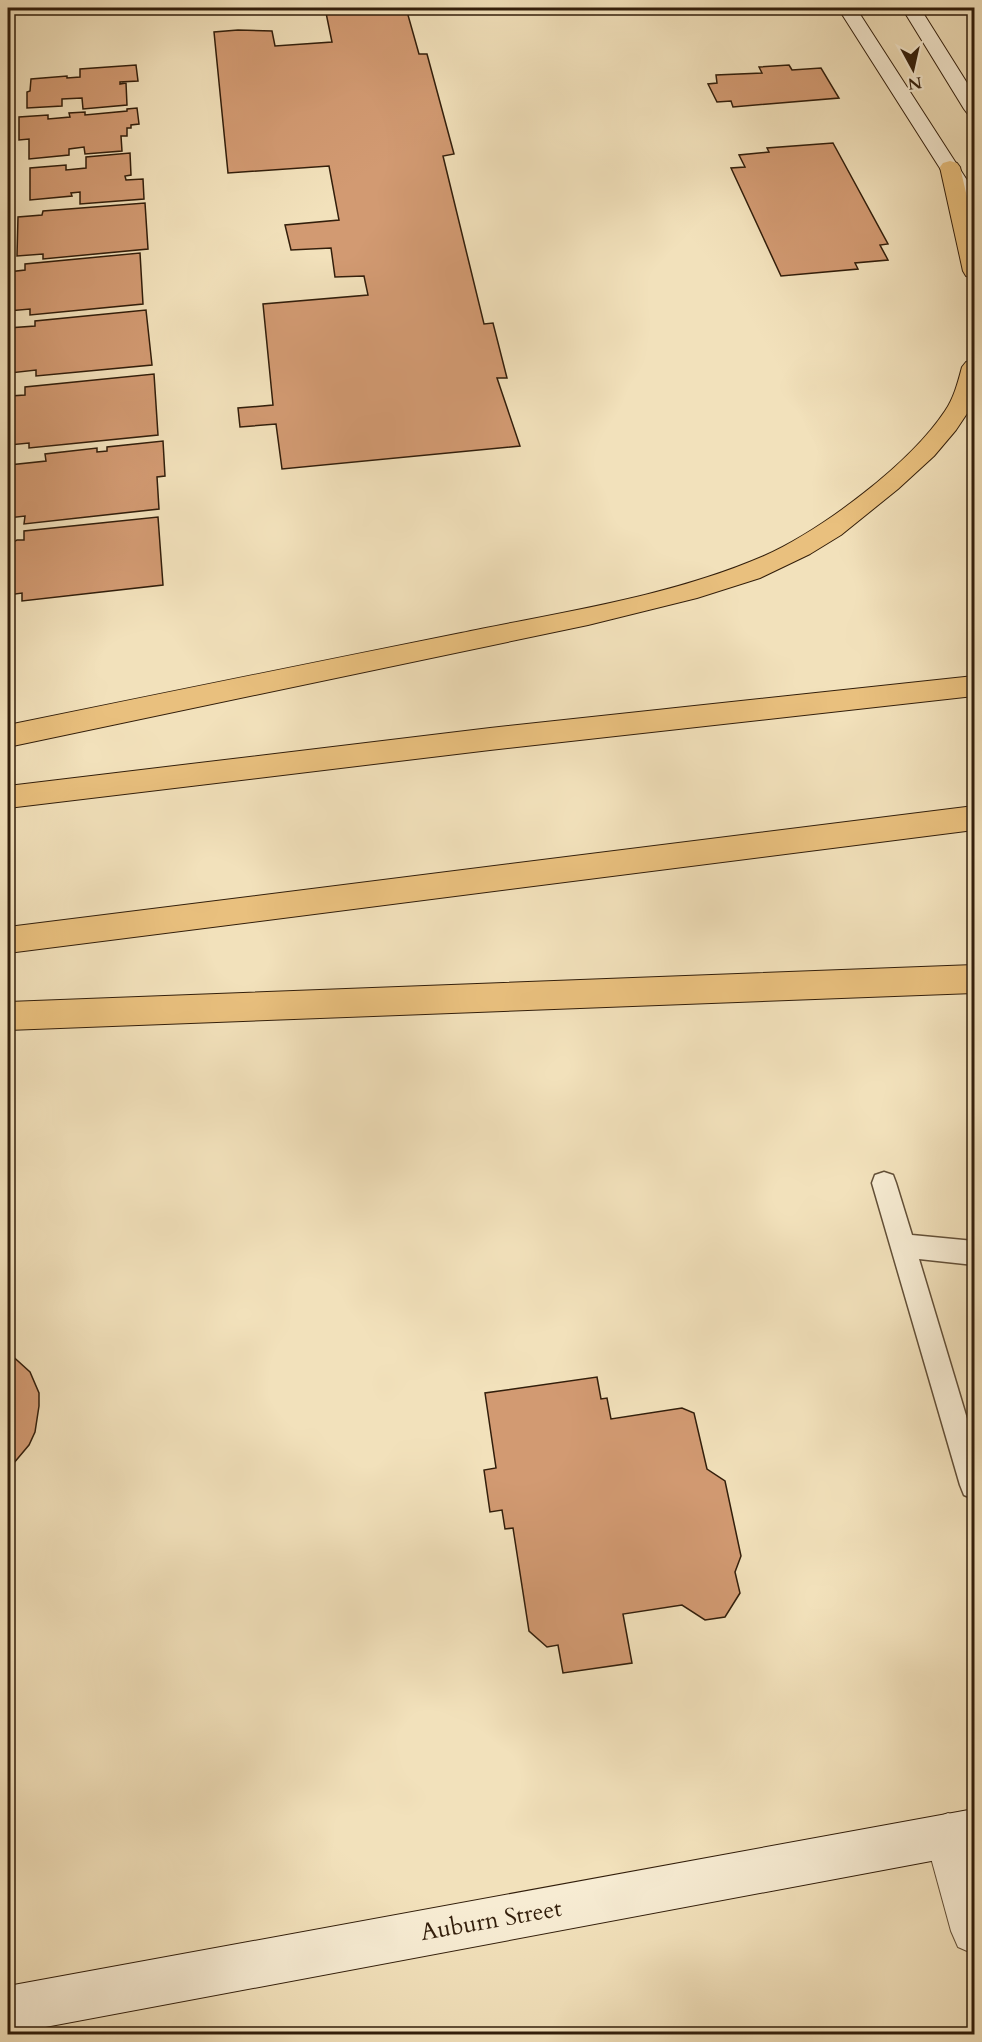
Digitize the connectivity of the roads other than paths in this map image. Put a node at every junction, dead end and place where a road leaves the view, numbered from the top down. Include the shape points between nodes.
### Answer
1 (847, 8) edge
2 (911, 8) edge
3 (975, 109) edge
4 (950, 167) junction
5 (975, 206) edge
6 (975, 271) edge
7 (975, 367) edge
8 (975, 667) edge
9 (975, 686) edge
10 (8, 736) edge
11 (490, 740) junction
12 (8, 797) edge
13 (975, 818) edge
14 (8, 940) edge
15 (975, 979) edge
16 (8, 1016) edge
17 (884, 1183) dead end
18 (903, 1246) junction
19 (975, 1253) edge
20 (975, 1485) edge
21 (961, 1833) edge
22 (975, 1931) edge
23 (8, 2010) edge

1 - 4 main road
2 - 3 main road
4 - 5 main road
4 - 6 highway
7 - 10 highway via 962,404 931,444 896,478 801,548 739,575 678,595 588,616
8 - 11 highway
9 - 11 highway
11 - 12 highway
13 - 14 highway
15 - 16 highway
17 - 18 lane
18 - 19 lane
18 - 20 lane
21 - 22 main road
21 - 23 main road, Auburn Street

